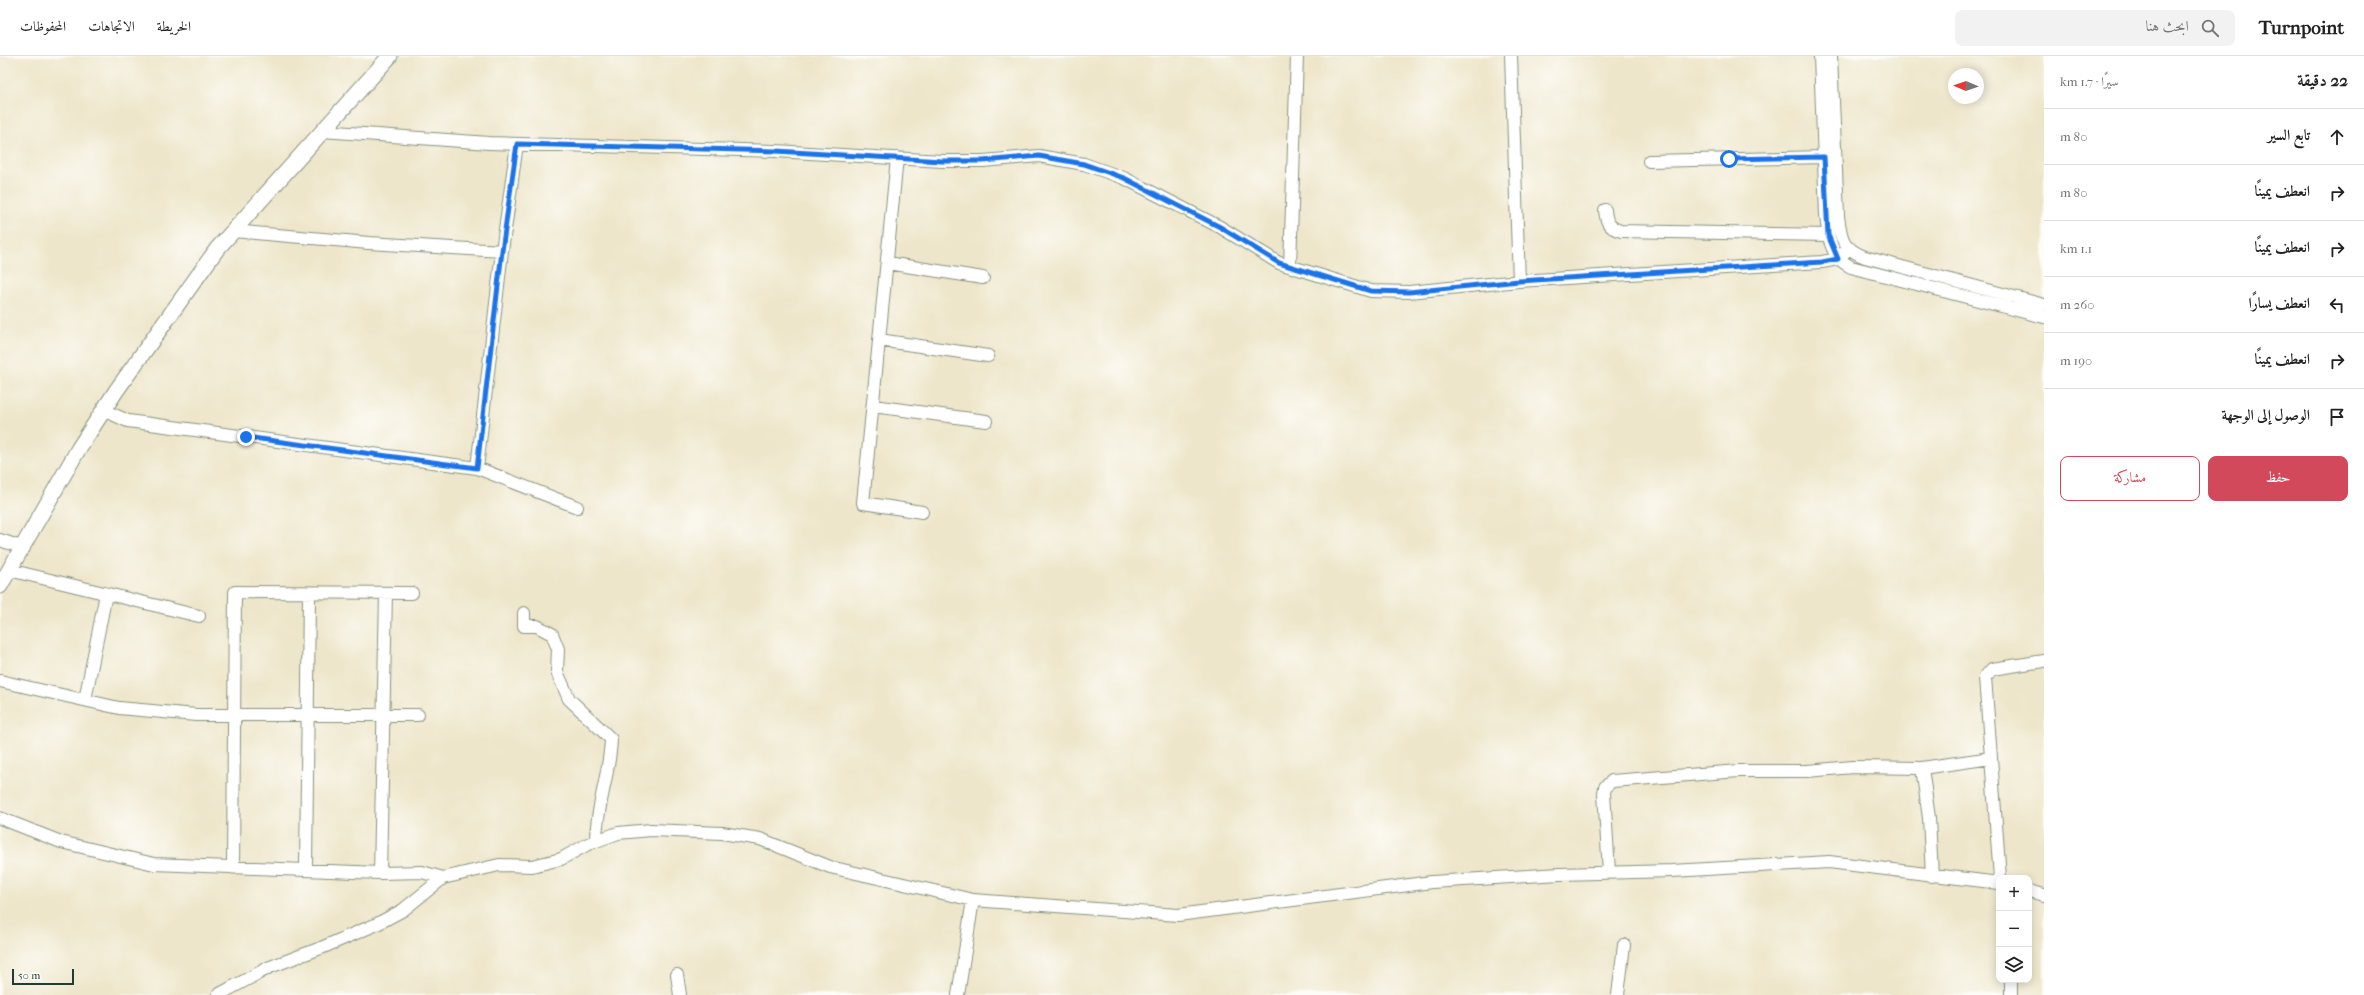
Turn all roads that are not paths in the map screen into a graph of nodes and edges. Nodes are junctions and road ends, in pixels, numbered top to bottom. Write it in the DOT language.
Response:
graph roads {
  1 [pos="390,56"];
  2 [pos="1297,56"];
  3 [pos="1511,56"];
  4 [pos="1820,56"];
  5 [pos="1831,56"];
  6 [pos="322,131"];
  7 [pos="517,144"];
  8 [pos="1824,157"];
  9 [pos="897,158"];
  10 [pos="1649,161"];
  11 [pos="1605,210"];
  12 [pos="234,231"];
  13 [pos="1828,235"];
  14 [pos="1848,249"];
  15 [pos="502,251"];
  16 [pos="1838,259"];
  17 [pos="887,263"];
  18 [pos="1290,266"];
  19 [pos="984,278"];
  20 [pos="1519,281"];
  21 [pos="2044,305"];
  22 [pos="2044,317"];
  23 [pos="880,340"];
  24 [pos="988,356"];
  25 [pos="873,406"];
  26 [pos="103,410"];
  27 [pos="986,421"];
  28 [pos="477,468"];
  29 [pos="578,507"];
  30 [pos="922,512"];
  31 [pos="0,540"];
  32 [pos="24,548"];
  33 [pos="9,570"];
  34 [pos="0,586"];
  35 [pos="412,593"];
  36 [pos="106,594"];
  37 [pos="309,594"];
  38 [pos="386,594"];
  39 [pos="524,613"];
  40 [pos="199,616"];
  41 [pos="2044,661"];
  42 [pos="0,681"];
  43 [pos="85,700"];
  44 [pos="233,714"];
  45 [pos="418,715"];
  46 [pos="306,716"];
  47 [pos="383,716"];
  48 [pos="1992,758"];
  49 [pos="1922,768"];
  50 [pos="0,818"];
  51 [pos="596,841"];
  52 [pos="233,868"];
  53 [pos="306,870"];
  54 [pos="1609,872"];
  55 [pos="380,873"];
  56 [pos="2000,875"];
  57 [pos="1932,876"];
  58 [pos="443,878"];
  59 [pos="1996,883"];
  60 [pos="2032,892"];
  61 [pos="2044,895"];
  62 [pos="973,900"];
  63 [pos="1624,945"];
  64 [pos="677,975"];
  65 [pos="2011,983"];
  66 [pos="218,995"];
  67 [pos="680,995"];
  68 [pos="958,995"];
  69 [pos="1618,995"];
  70 [pos="2012,995"];
  1 -- 6 [label="main road"];
  2 -- 18 [label="street"];
  3 -- 20 [label="street"];
  4 -- 8 [label="street"];
  5 -- 14 [label="street"];
  6 -- 7 [label="street"];
  6 -- 12 [label="main road"];
  7 -- 9 [label="street"];
  7 -- 15 [label="street"];
  8 -- 10 [label="street"];
  8 -- 13 [label="street"];
  9 -- 17 [label="street"];
  9 -- 18 [label="street"];
  11 -- 13 [label="street"];
  12 -- 15 [label="street"];
  12 -- 26 [label="main road"];
  13 -- 16 [label="street"];
  14 -- 16 [label="street"];
  14 -- 21 [label="street"];
  15 -- 28 [label="street"];
  16 -- 20 [label="street"];
  16 -- 22 [label="street"];
  17 -- 19 [label="street"];
  17 -- 23 [label="street"];
  18 -- 20 [label="street"];
  23 -- 24 [label="street"];
  23 -- 25 [label="street"];
  25 -- 27 [label="street"];
  25 -- 30 [label="street"];
  26 -- 28 [label="street"];
  26 -- 32 [label="main road"];
  28 -- 29 [label="street"];
  31 -- 32 [label="street"];
  32 -- 33 [label="main road"];
  33 -- 34 [label="main road"];
  33 -- 36 [label="street"];
  35 -- 38 [label="street"];
  36 -- 40 [label="street"];
  36 -- 43 [label="street"];
  37 -- 38 [label="street"];
  37 -- 44 [label="street"];
  37 -- 46 [label="street"];
  38 -- 47 [label="street"];
  39 -- 51 [label="street"];
  41 -- 48 [label="street"];
  42 -- 43 [label="street"];
  43 -- 44 [label="street"];
  44 -- 46 [label="street"];
  44 -- 52 [label="street"];
  45 -- 47 [label="street"];
  46 -- 47 [label="street"];
  46 -- 53 [label="street"];
  47 -- 55 [label="street"];
  48 -- 49 [label="street"];
  48 -- 56 [label="street"];
  49 -- 54 [label="street"];
  49 -- 57 [label="street"];
  50 -- 52 [label="street"];
  51 -- 58 [label="street"];
  51 -- 62 [label="street"];
  52 -- 53 [label="street"];
  53 -- 55 [label="street"];
  54 -- 57 [label="street"];
  54 -- 62 [label="street"];
  55 -- 58 [label="street"];
  57 -- 59 [label="street"];
  58 -- 66 [label="street"];
  60 -- 61 [label="street"];
  62 -- 68 [label="street"];
  63 -- 69 [label="street"];
  64 -- 67 [label="street"];
  65 -- 70 [label="street"];
}
